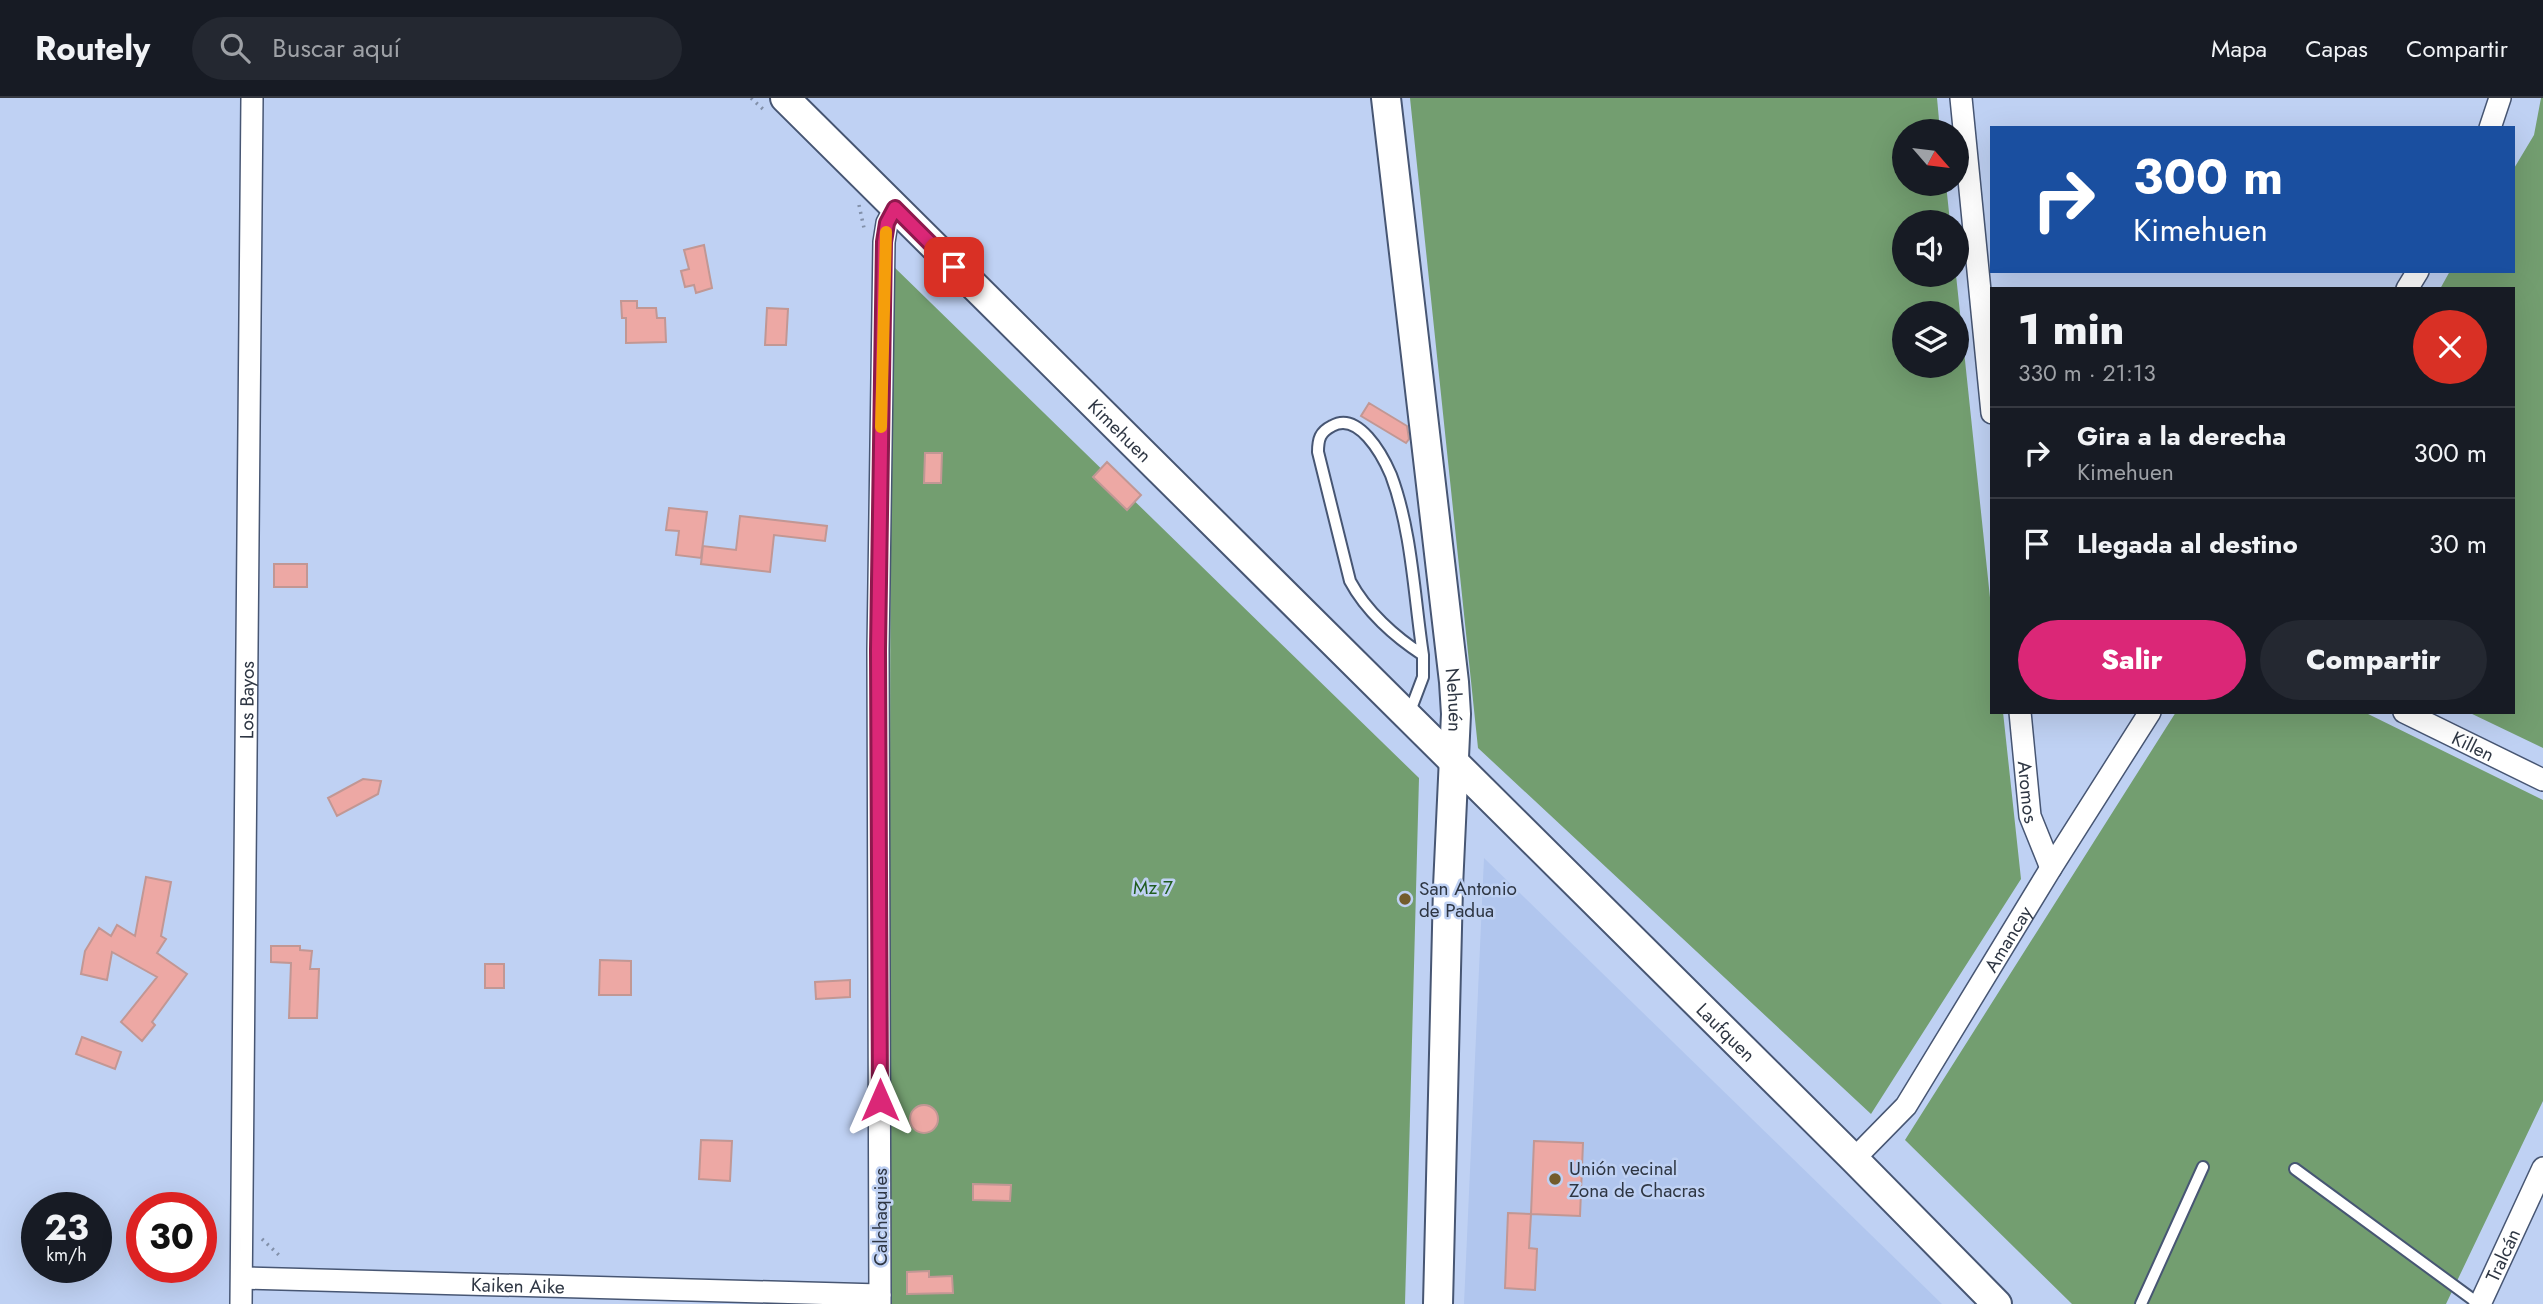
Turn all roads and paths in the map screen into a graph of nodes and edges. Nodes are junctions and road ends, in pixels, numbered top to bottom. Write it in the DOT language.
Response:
graph roads {
  1 [pos="252,98"];
  2 [pos="751,98"];
  3 [pos="1386,98"];
  4 [pos="1961,98"];
  5 [pos="2500,98"];
  6 [pos="777,107"];
  7 [pos="2491,126"];
  8 [pos="858,204"];
  9 [pos="895,208"];
  10 [pos="864,233"];
  11 [pos="1990,393"];
  12 [pos="1423,655"];
  13 [pos="2020,714"];
  14 [pos="2149,714"];
  15 [pos="2408,714"];
  16 [pos="1408,717"];
  17 [pos="1454,764"];
  18 [pos="2543,780"];
  19 [pos="2051,868"];
  20 [pos="1854,1159"];
  21 [pos="2203,1167"];
  22 [pos="2295,1168"];
  23 [pos="2543,1168"];
  24 [pos="259,1237"];
  25 [pos="289,1265"];
  26 [pos="242,1278"];
  27 [pos="880,1299"];
  28 [pos="241,1304"];
  29 [pos="1438,1304"];
  30 [pos="1997,1304"];
  31 [pos="2141,1304"];
  32 [pos="2479,1304"];
  1 -- 26 [label="street, Los Bayos"];
  2 -- 6 [label="path"];
  3 -- 17 [label="street, Nehuén"];
  4 -- 11 [label="street"];
  5 -- 7 [label="street"];
  6 -- 9 [label="street, Kimehuen"];
  8 -- 10 [label="path"];
  9 -- 16 [label="street, Kimehuen"];
  9 -- 27 [label="street, Calchaquies"];
  12 -- 12 [label="lane"];
  12 -- 16 [label="lane"];
  13 -- 19 [label="street, Aromos"];
  14 -- 19 [label="street, Amancay"];
  15 -- 18 [label="street, Killen"];
  16 -- 17 [label="street, Kimehuen"];
  17 -- 20 [label="street, Laufquen"];
  17 -- 29 [label="street, Nehuén"];
  19 -- 20 [label="street, Amancay"];
  20 -- 30 [label="street, Laufquen"];
  21 -- 31 [label="lane"];
  22 -- 32 [label="lane"];
  23 -- 32 [label="street, Tralcán"];
  24 -- 25 [label="path"];
  26 -- 27 [label="street, Kaiken Aike"];
  26 -- 28 [label="street, Los Bayos"];
}
